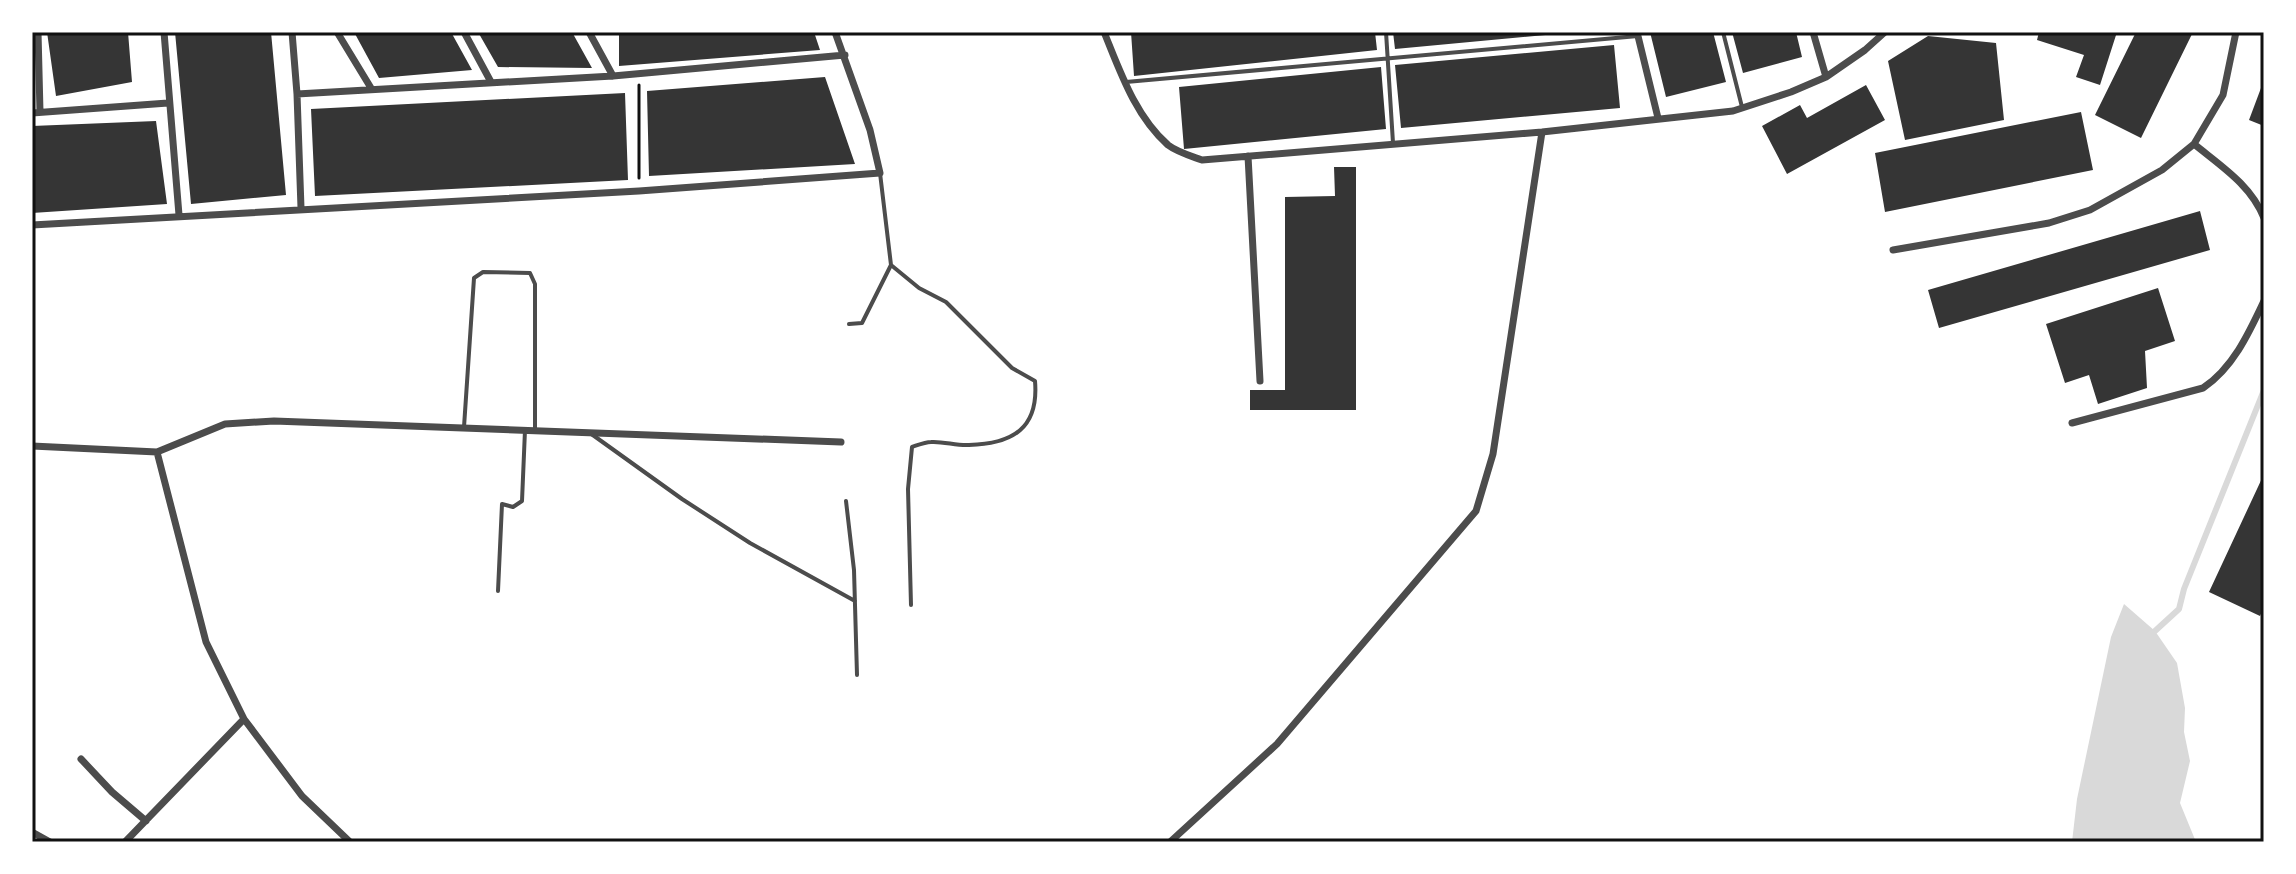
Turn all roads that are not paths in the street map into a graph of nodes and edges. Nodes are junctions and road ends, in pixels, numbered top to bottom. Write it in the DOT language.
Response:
graph roads {
  1 [pos="38,32"];
  2 [pos="164,32"];
  3 [pos="292,32"];
  4 [pos="337,32"];
  5 [pos="464,32"];
  6 [pos="589,32"];
  7 [pos="835,32"];
  8 [pos="1104,32"];
  9 [pos="1386,32"];
  10 [pos="1723,32"];
  11 [pos="1813,32"];
  12 [pos="1885,32"];
  13 [pos="2236,32"];
  14 [pos="1637,34"];
  15 [pos="845,55"];
  16 [pos="1388,60"];
  17 [pos="613,76"];
  18 [pos="1826,77"];
  19 [pos="491,82"];
  20 [pos="1125,82"];
  21 [pos="371,88"];
  22 [pos="297,94"];
  23 [pos="168,103"];
  24 [pos="1742,109"];
  25 [pos="36,112"];
  26 [pos="1658,118"];
  27 [pos="1542,132"];
  28 [pos="1393,143"];
  29 [pos="2194,144"];
  30 [pos="1248,156"];
  31 [pos="880,173"];
  32 [pos="301,208"];
  33 [pos="179,215"];
  34 [pos="2264,218"];
  35 [pos="32,225"];
  36 [pos="1893,250"];
  37 [pos="891,265"];
  38 [pos="2264,301"];
  39 [pos="849,324"];
  40 [pos="1260,381"];
  41 [pos="2072,423"];
  42 [pos="464,428"];
  43 [pos="525,430"];
  44 [pos="535,431"];
  45 [pos="588,432"];
  46 [pos="841,442"];
  47 [pos="32,446"];
  48 [pos="157,452"];
  49 [pos="846,501"];
  50 [pos="498,591"];
  51 [pos="855,601"];
  52 [pos="911,605"];
  53 [pos="857,675"];
  54 [pos="244,719"];
  55 [pos="81,759"];
  56 [pos="146,821"];
  57 [pos="32,832"];
  58 [pos="50,842"];
  59 [pos="125,842"];
  60 [pos="350,842"];
  61 [pos="1171,842"];
  1 -- 25 [label="street"];
  2 -- 23 [label="street"];
  3 -- 22 [label="street"];
  4 -- 21 [label="street"];
  5 -- 19 [label="street"];
  6 -- 17 [label="street"];
  7 -- 15 [label="street"];
  8 -- 20 [label="street"];
  9 -- 16 [label="lane"];
  10 -- 24 [label="lane"];
  11 -- 18 [label="street"];
  12 -- 18 [label="street"];
  13 -- 29 [label="street"];
  14 -- 16 [label="lane"];
  14 -- 26 [label="street"];
  15 -- 17 [label="street"];
  15 -- 31 [label="street"];
  16 -- 20 [label="lane"];
  16 -- 28 [label="lane"];
  17 -- 19 [label="street"];
  18 -- 24 [label="street"];
  19 -- 21 [label="street"];
  20 -- 30 [label="street"];
  21 -- 22 [label="street"];
  22 -- 32 [label="street"];
  23 -- 25 [label="street"];
  23 -- 33 [label="street"];
  24 -- 26 [label="street"];
  26 -- 27 [label="street"];
  27 -- 28 [label="street"];
  27 -- 61 [label="street"];
  28 -- 30 [label="street"];
  29 -- 34 [label="street"];
  29 -- 36 [label="street"];
  30 -- 40 [label="street"];
  31 -- 32 [label="street"];
  31 -- 37 [label="lane"];
  32 -- 33 [label="street"];
  33 -- 35 [label="street"];
  37 -- 39 [label="lane"];
  37 -- 52 [label="lane"];
  38 -- 41 [label="street"];
  42 -- 43 [label="street"];
  42 -- 44 [label="lane"];
  42 -- 48 [label="street"];
  43 -- 44 [label="street"];
  43 -- 50 [label="lane"];
  44 -- 45 [label="street"];
  45 -- 46 [label="street"];
  45 -- 51 [label="lane"];
  47 -- 48 [label="street"];
  48 -- 54 [label="street"];
  49 -- 51 [label="lane"];
  51 -- 53 [label="lane"];
  54 -- 56 [label="street"];
  54 -- 60 [label="street"];
  55 -- 56 [label="street"];
  56 -- 59 [label="street"];
  57 -- 58 [label="street"];
}
